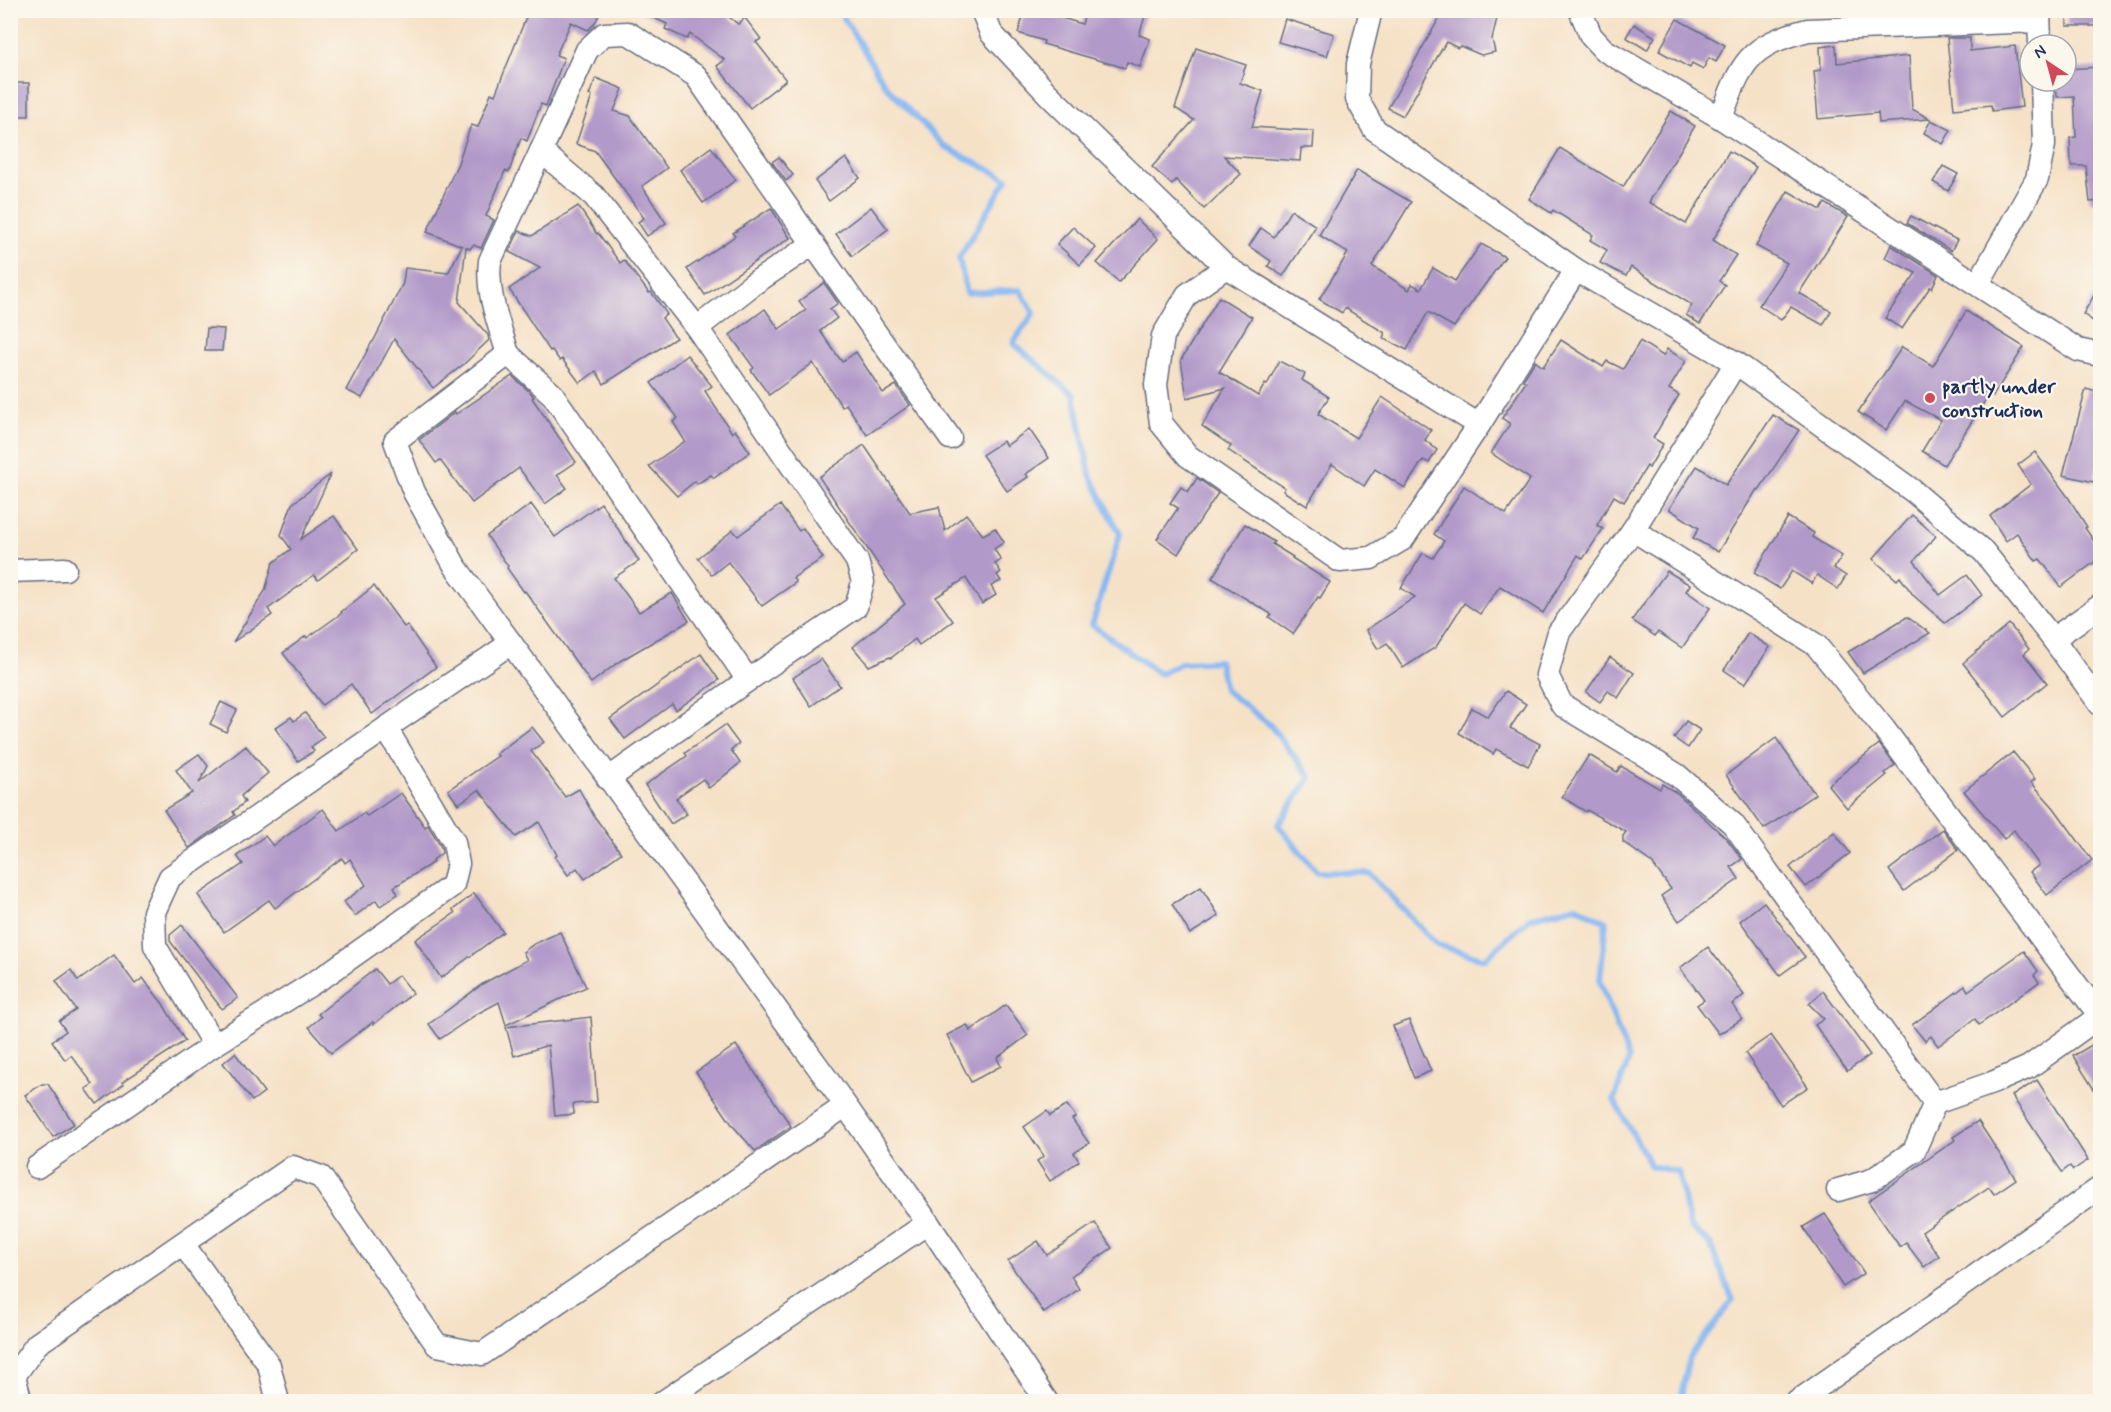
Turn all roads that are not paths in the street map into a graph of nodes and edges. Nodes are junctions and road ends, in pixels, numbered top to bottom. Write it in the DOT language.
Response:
graph roads {
  1 [pos="982,10"];
  2 [pos="1371,10"];
  3 [pos="1580,10"];
  4 [pos="2039,16"];
  5 [pos="2040,33"];
  6 [pos="2042,93"];
  7 [pos="1721,118"];
  8 [pos="541,151"];
  9 [pos="813,244"];
  10 [pos="1226,267"];
  11 [pos="1576,270"];
  12 [pos="1978,284"];
  13 [pos="697,328"];
  14 [pos="508,354"];
  15 [pos="2100,355"];
  16 [pos="1736,363"];
  17 [pos="1479,425"];
  18 [pos="950,438"];
  19 [pos="1633,530"];
  20 [pos="65,569"];
  21 [pos="10,571"];
  22 [pos="2100,606"];
  23 [pos="2053,639"];
  24 [pos="511,643"];
  25 [pos="748,680"];
  26 [pos="2100,704"];
  27 [pos="386,728"];
  28 [pos="608,779"];
  29 [pos="2100,1016"];
  30 [pos="214,1045"];
  31 [pos="1935,1103"];
  32 [pos="845,1106"];
  33 [pos="37,1167"];
  34 [pos="2100,1188"];
  35 [pos="1838,1190"];
  36 [pos="928,1223"];
  37 [pos="183,1244"];
  38 [pos="21,1401"];
  39 [pos="278,1401"];
  40 [pos="663,1401"];
  41 [pos="1047,1401"];
  42 [pos="1797,1401"];
  1 -- 10 [label="street"];
  2 -- 11 [label="street"];
  3 -- 7 [label="street"];
  4 -- 5 [label="street"];
  4 -- 7 [label="street"];
  6 -- 12 [label="street"];
  7 -- 12 [label="street"];
  8 -- 9 [label="street"];
  8 -- 13 [label="street"];
  8 -- 14 [label="street"];
  9 -- 13 [label="street"];
  9 -- 18 [label="street"];
  10 -- 17 [label="street"];
  10 -- 17 [label="street"];
  11 -- 16 [label="street"];
  11 -- 17 [label="street"];
  12 -- 15 [label="street"];
  13 -- 25 [label="street"];
  14 -- 24 [label="street"];
  14 -- 25 [label="street"];
  16 -- 19 [label="street"];
  16 -- 23 [label="street"];
  19 -- 29 [label="street"];
  19 -- 31 [label="street"];
  20 -- 21 [label="street"];
  22 -- 23 [label="street"];
  23 -- 26 [label="street"];
  24 -- 27 [label="street"];
  24 -- 28 [label="street"];
  25 -- 28 [label="street"];
  27 -- 30 [label="street"];
  27 -- 30 [label="street"];
  28 -- 32 [label="street"];
  29 -- 31 [label="street"];
  30 -- 33 [label="street"];
  31 -- 35 [label="street"];
  32 -- 36 [label="street"];
  32 -- 37 [label="street"];
  34 -- 42 [label="street"];
  36 -- 40 [label="street"];
  36 -- 41 [label="street"];
  37 -- 38 [label="street"];
  37 -- 39 [label="street"];
}
